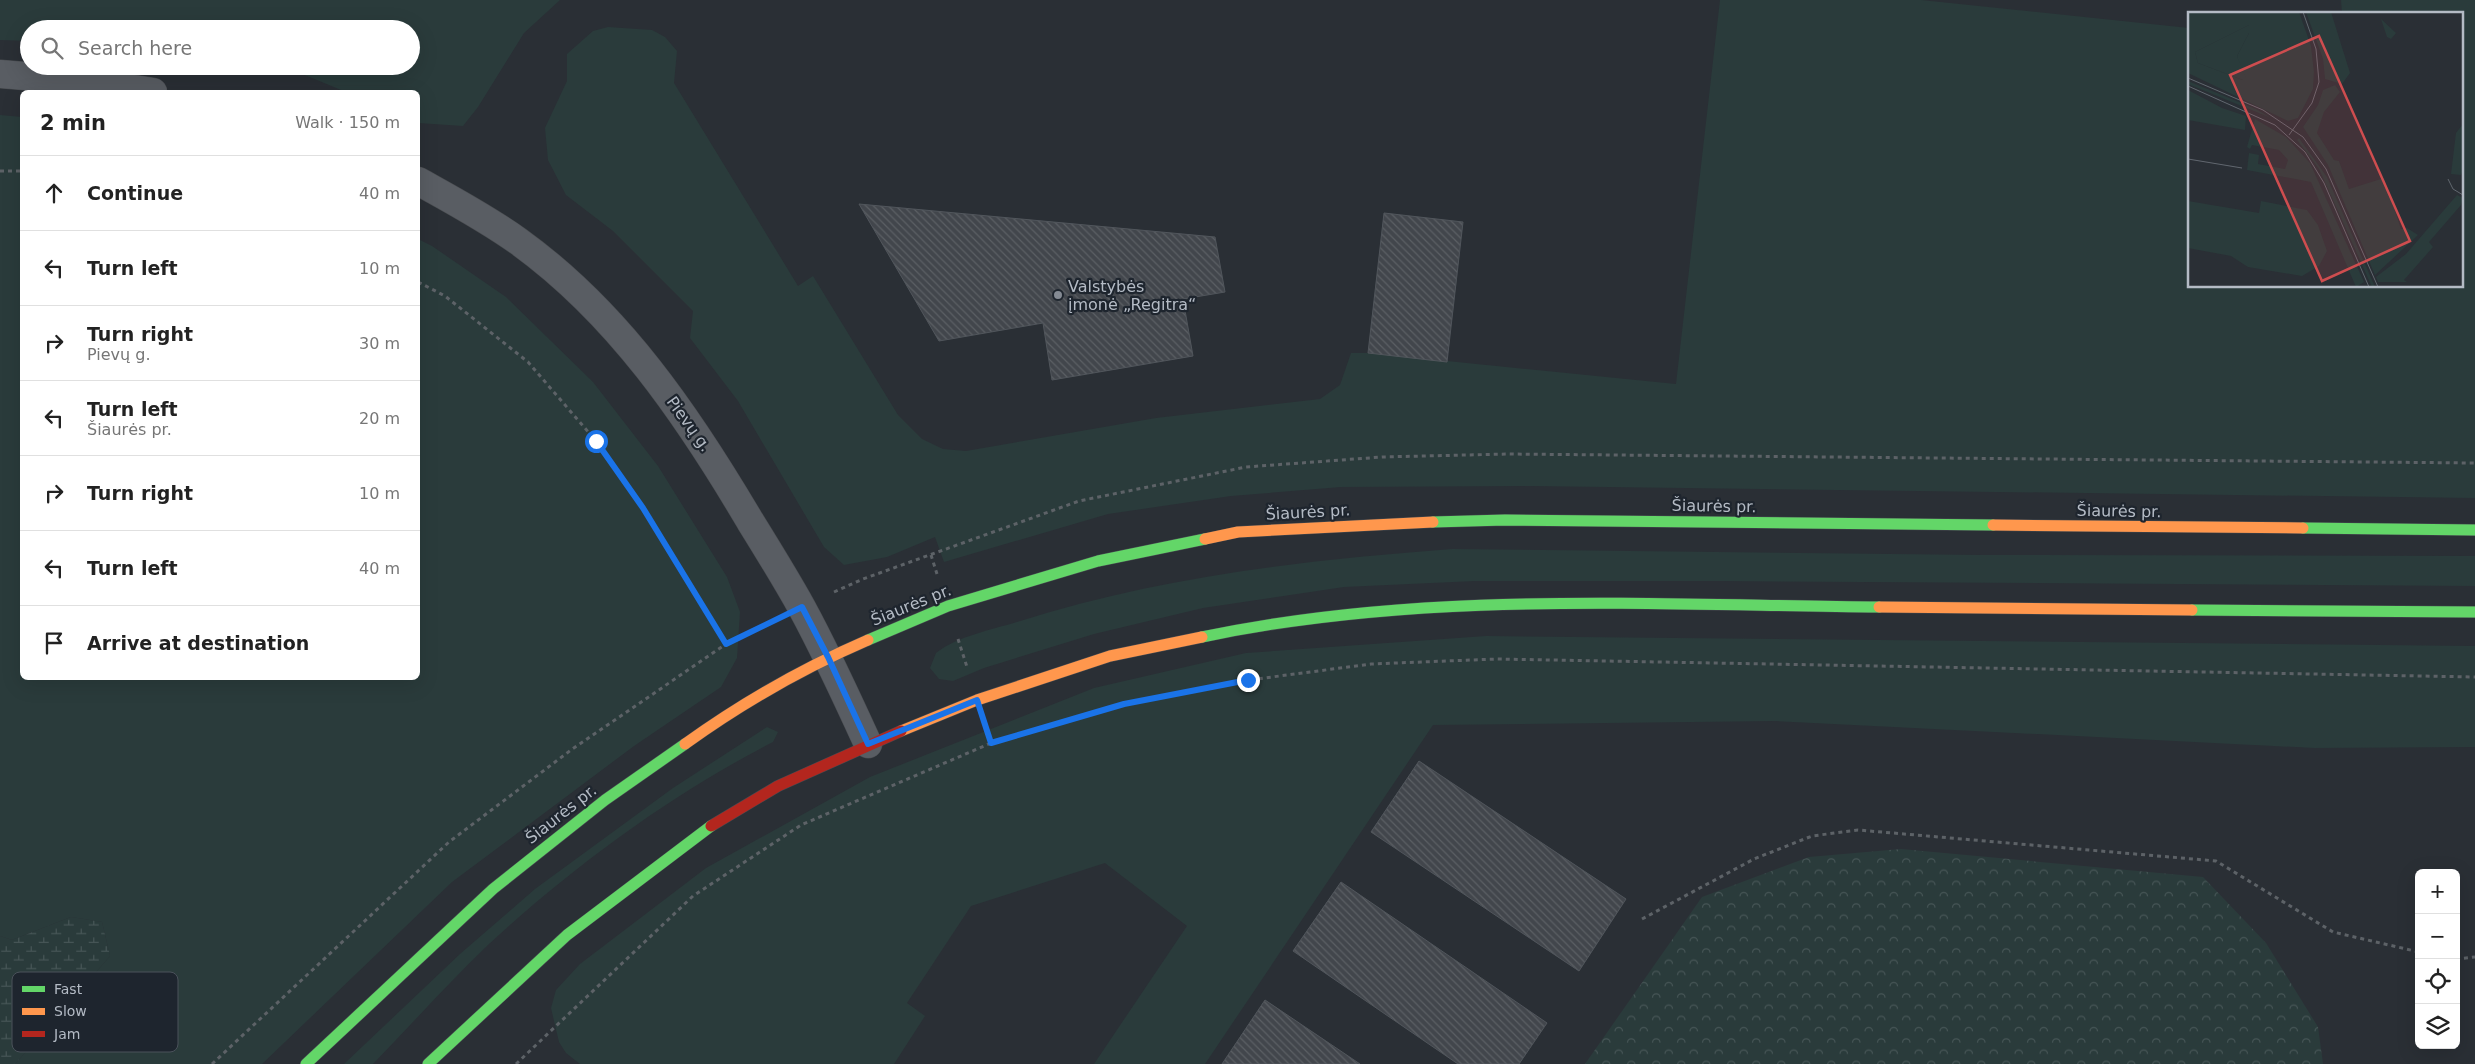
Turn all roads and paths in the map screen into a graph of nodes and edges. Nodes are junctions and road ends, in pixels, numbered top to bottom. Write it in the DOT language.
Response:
graph roads {
  1 [pos="0,74"];
  2 [pos="141,90"];
  3 [pos="0,171"];
  4 [pos="20,171"];
  5 [pos="420,182"];
  6 [pos="420,283"];
  7 [pos="2475,463"];
  8 [pos="2475,530"];
  9 [pos="931,555"];
  10 [pos="948,606"];
  11 [pos="802,607"];
  12 [pos="2475,612"];
  13 [pos="726,644"];
  14 [pos="828,657"];
  15 [pos="2475,677"];
  16 [pos="977,700"];
  17 [pos="991,743"];
  18 [pos="868,744"];
  19 [pos="1642,919"];
  20 [pos="2415,951"];
  21 [pos="2475,957"];
  22 [pos="2460,959"];
  23 [pos="212,1064"];
  24 [pos="306,1064"];
  25 [pos="428,1064"];
  26 [pos="516,1064"];
  1 -- 2 [label="street"];
  3 -- 4 [label="path"];
  5 -- 11 [label="street, Pievų g."];
  6 -- 13 [label="path"];
  7 -- 9 [label="path"];
  8 -- 10 [label="main road, Šiaurės pr."];
  9 -- 10 [label="path"];
  9 -- 11 [label="path"];
  10 -- 14 [label="main road, Šiaurės pr."];
  10 -- 16 [label="path"];
  11 -- 13 [label="path"];
  11 -- 14 [label="street, Pievų g."];
  12 -- 16 [label="main road"];
  13 -- 23 [label="path"];
  14 -- 18 [label="street, Pievų g."];
  14 -- 24 [label="main road, Šiaurės pr."];
  15 -- 17 [label="path"];
  16 -- 17 [label="path"];
  16 -- 18 [label="main road"];
  17 -- 26 [label="path"];
  18 -- 25 [label="main road"];
  19 -- 20 [label="path"];
  21 -- 22 [label="path"];
}
